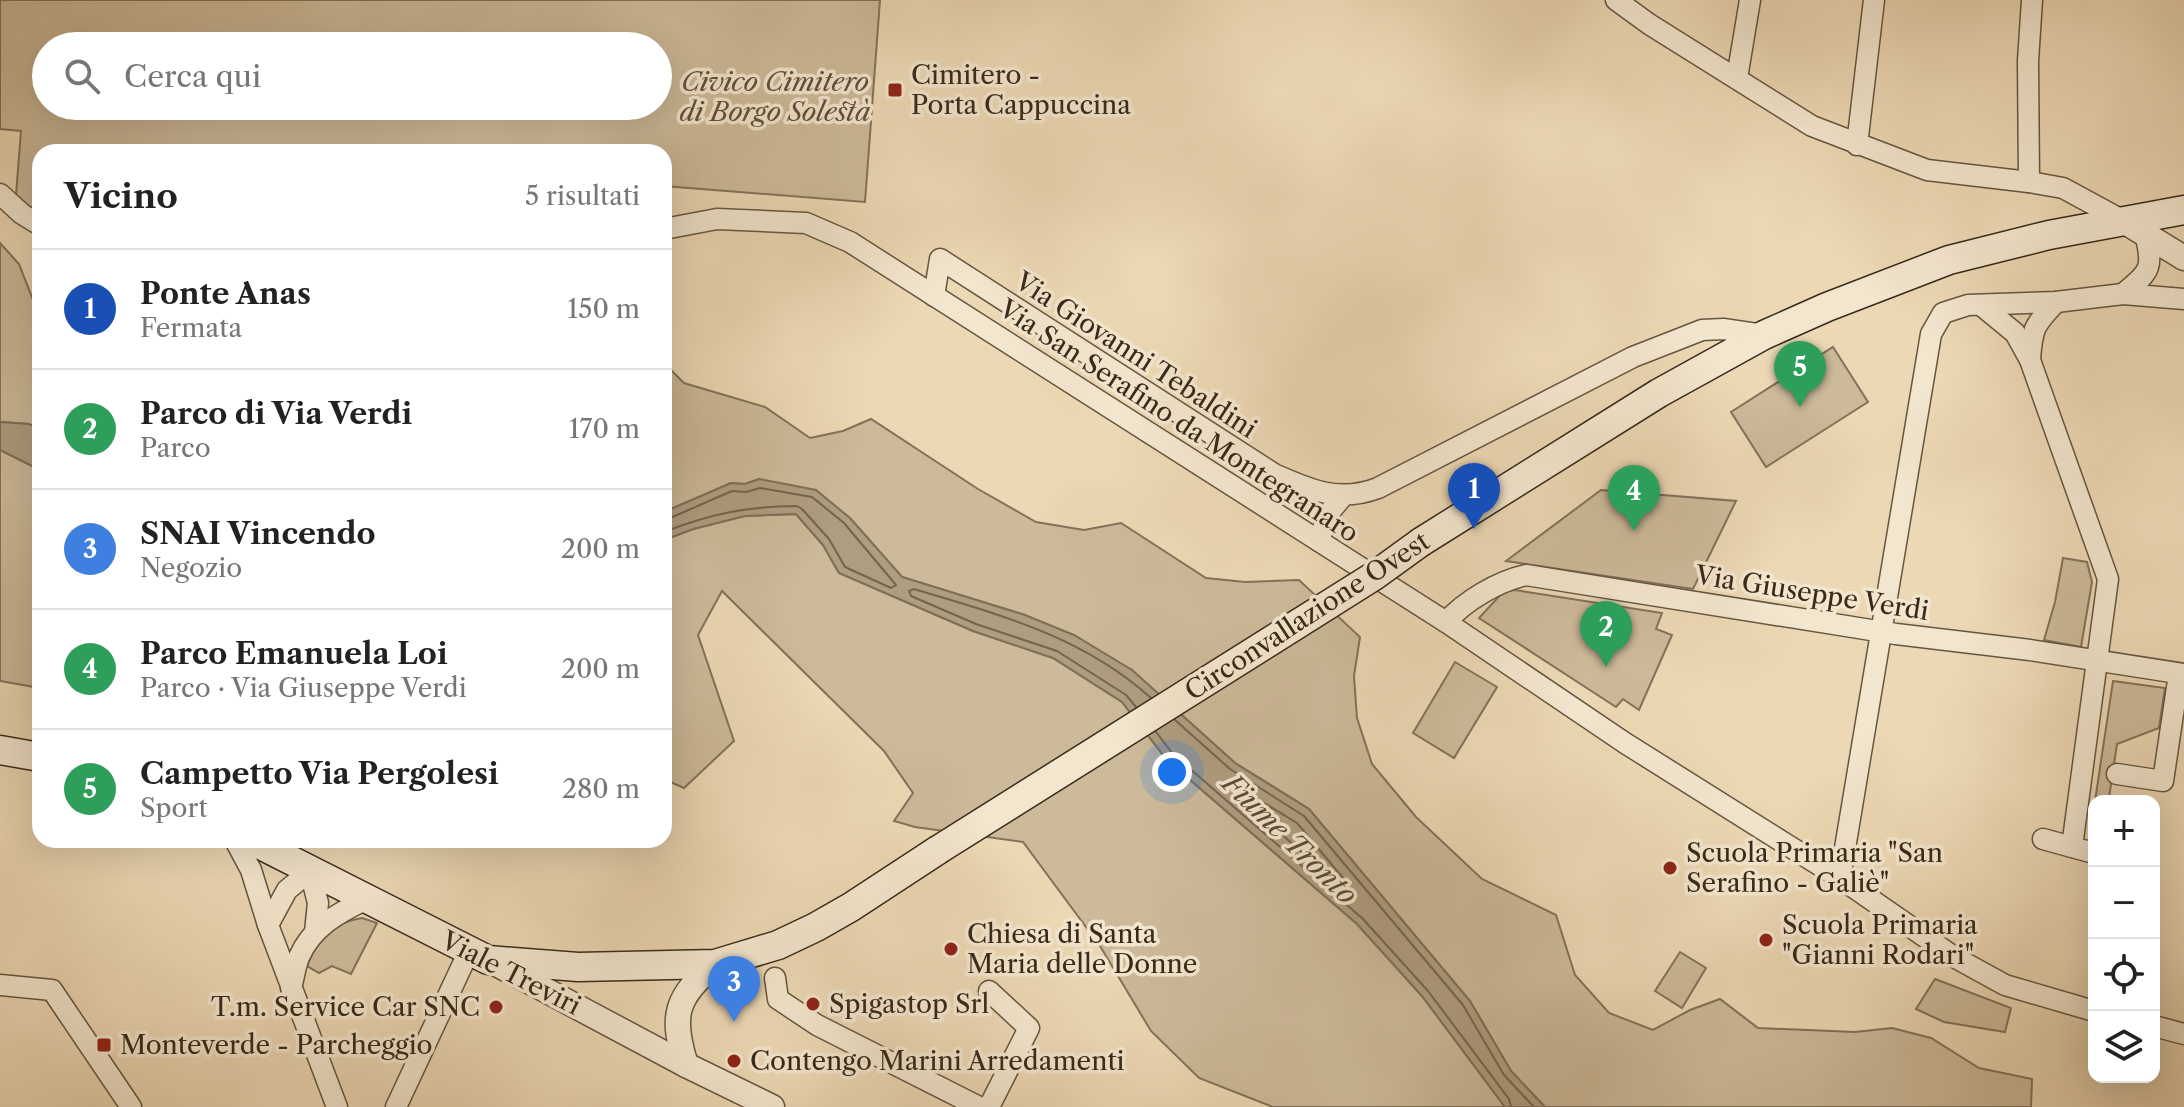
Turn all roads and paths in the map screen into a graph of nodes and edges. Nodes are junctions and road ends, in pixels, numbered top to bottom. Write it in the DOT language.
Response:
graph roads {
  1 [pos="1616,0"];
  2 [pos="1750,0"];
  3 [pos="1874,0"];
  4 [pos="2032,0"];
  5 [pos="1737,78"];
  6 [pos="1857,145"];
  7 [pos="2029,182"];
  8 [pos="0,194"];
  9 [pos="2184,210"];
  10 [pos="32,220"];
  11 [pos="672,227"];
  12 [pos="2133,227"];
  13 [pos="2184,258"];
  14 [pos="2123,294"];
  15 [pos="934,296"];
  16 [pos="2184,299"];
  17 [pos="2056,302"];
  18 [pos="1981,305"];
  19 [pos="1764,335"];
  20 [pos="2030,360"];
  21 [pos="1343,496"];
  22 [pos="1319,541"];
  23 [pos="1446,622"];
  24 [pos="1881,632"];
  25 [pos="2098,662"];
  26 [pos="2181,674"];
  27 [pos="0,750"];
  28 [pos="32,756"];
  29 [pos="2117,774"];
  30 [pos="2043,839"];
  31 [pos="2072,847"];
  32 [pos="239,848"];
  33 [pos="266,848"];
  34 [pos="2088,851"];
  35 [pos="310,871"];
  36 [pos="1840,878"];
  37 [pos="365,900"];
  38 [pos="268,925"];
  39 [pos="315,932"];
  40 [pos="479,956"];
  41 [pos="715,964"];
  42 [pos="775,978"];
  43 [pos="0,985"];
  44 [pos="291,988"];
  45 [pos="989,991"];
  46 [pos="2088,1009"];
  47 [pos="2160,1028"];
  48 [pos="2184,1034"];
  49 [pos="686,1065"];
  50 [pos="131,1107"];
  51 [pos="337,1107"];
  52 [pos="396,1107"];
  53 [pos="772,1107"];
  54 [pos="979,1107"];
  55 [pos="989,1107"];
  1 -- 5 [label="street"];
  2 -- 5 [label="street"];
  3 -- 6 [label="street"];
  4 -- 7 [label="street"];
  5 -- 6 [label="street"];
  6 -- 7 [label="street"];
  7 -- 12 [label="street"];
  8 -- 10 [label="street"];
  9 -- 12 [label="main road, Circonvallazione Ovest"];
  11 -- 15 [label="street, Via San Serafino da Montegranaro"];
  12 -- 13 [label="street"];
  12 -- 14 [label="street"];
  12 -- 19 [label="main road, Circonvallazione Ovest"];
  14 -- 16 [label="street"];
  14 -- 17 [label="street"];
  15 -- 21 [label="street, Via Giovanni Tebaldini"];
  15 -- 22 [label="street, Via San Serafino da Montegranaro"];
  17 -- 18 [label="street"];
  17 -- 20 [label="street"];
  18 -- 20 [label="street"];
  18 -- 24 [label="street"];
  19 -- 21 [label="street, Via Giovanni Tebaldini"];
  19 -- 41 [label="main road, Circonvallazione Ovest, bridge"];
  20 -- 25 [label="street"];
  21 -- 22 [label="street"];
  22 -- 23 [label="street, Via San Serafino da Montegranaro"];
  23 -- 24 [label="street, Via Giuseppe Verdi"];
  23 -- 36 [label="street, Via San Serafino da Montegranaro"];
  24 -- 25 [label="street, Via Giuseppe Verdi"];
  24 -- 36 [label="street"];
  25 -- 26 [label="street, Via Giuseppe Verdi"];
  25 -- 31 [label="street"];
  26 -- 29 [label="street"];
  27 -- 28 [label="main road"];
  30 -- 31 [label="street"];
  31 -- 34 [label="street"];
  32 -- 38 [label="street"];
  33 -- 35 [label="main road, Viale Treviri"];
  35 -- 37 [label="main road, Viale Treviri"];
  35 -- 38 [label="street"];
  35 -- 39 [label="street"];
  36 -- 46 [label="street, Via San Serafino da Montegranaro"];
  37 -- 39 [label="street"];
  37 -- 40 [label="main road, Viale Treviri"];
  38 -- 44 [label="street"];
  39 -- 44 [label="street"];
  40 -- 41 [label="main road, Circonvallazione Ovest"];
  40 -- 49 [label="street, Viale Treviri"];
  40 -- 52 [label="street"];
  41 -- 49 [label="street, Circonvallazione Ovest"];
  42 -- 54 [label="street"];
  43 -- 50 [label="street"];
  44 -- 51 [label="street"];
  45 -- 55 [label="street"];
  47 -- 48 [label="street"];
  49 -- 53 [label="street, Viale Treviri"];
}
